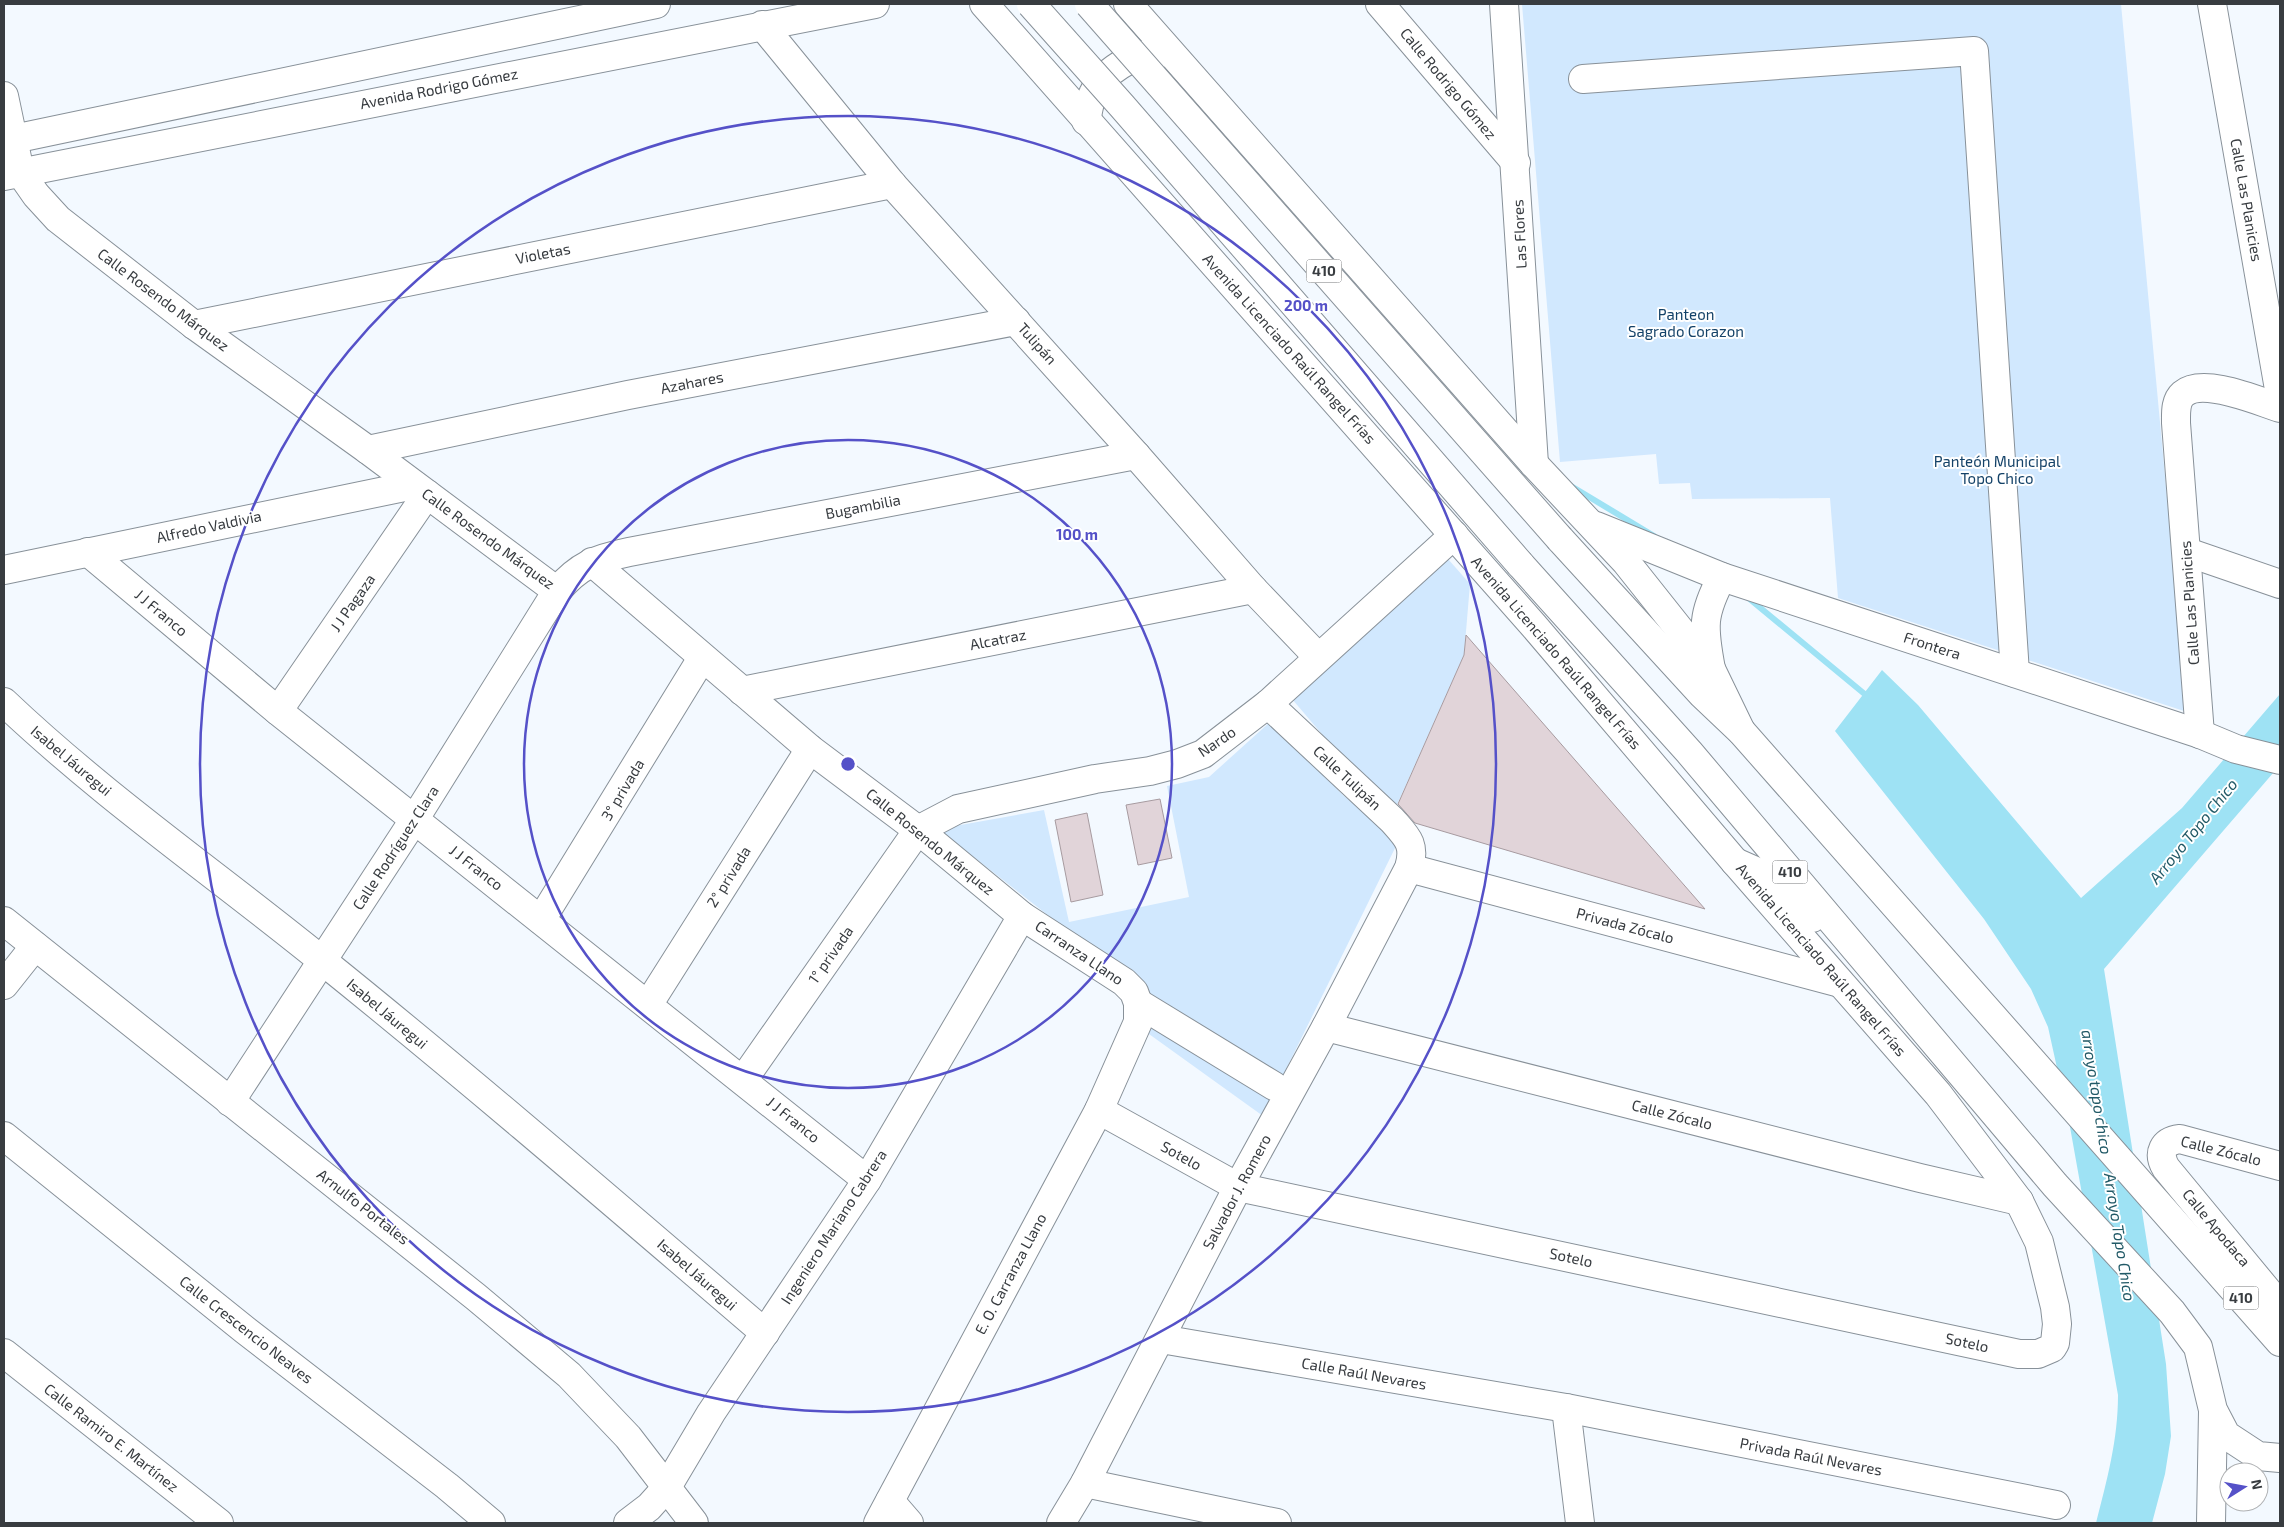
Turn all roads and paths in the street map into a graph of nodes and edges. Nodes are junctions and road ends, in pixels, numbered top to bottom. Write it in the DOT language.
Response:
graph roads {
  1 [pos="656,4"];
  2 [pos="875,4"];
  3 [pos="984,4"];
  4 [pos="1031,4"];
  5 [pos="1088,4"];
  6 [pos="1128,4"];
  7 [pos="1380,4"];
  8 [pos="1504,4"];
  9 [pos="2212,4"];
  10 [pos="762,26"];
  11 [pos="1174,58"];
  12 [pos="1583,78"];
  13 [pos="4,96"];
  14 [pos="1086,122"];
  15 [pos="8,140"];
  16 [pos="1516,163"];
  17 [pos="12,174"];
  18 [pos="892,184"];
  19 [pos="1016,321"];
  20 [pos="194,325"];
  21 [pos="2280,395"];
  22 [pos="2280,408"];
  23 [pos="368,450"];
  24 [pos="1136,455"];
  25 [pos="1534,464"];
  26 [pos="420,489"];
  27 [pos="1588,523"];
  28 [pos="1454,535"];
  29 [pos="88,552"];
  30 [pos="2187,552"];
  31 [pos="592,562"];
  32 [pos="4,570"];
  33 [pos="1722,576"];
  34 [pos="2280,584"];
  35 [pos="1253,589"];
  36 [pos="557,591"];
  37 [pos="1318,657"];
  38 [pos="702,658"];
  39 [pos="1711,669"];
  40 [pos="2015,673"];
  41 [pos="742,692"];
  42 [pos="4,702"];
  43 [pos="1268,704"];
  44 [pos="278,711"];
  45 [pos="1741,731"];
  46 [pos="2200,734"];
  47 [pos="810,749"];
  48 [pos="2276,759"];
  49 [pos="414,820"];
  50 [pos="918,830"];
  51 [pos="1735,862"];
  52 [pos="1410,864"];
  53 [pos="1022,916"];
  54 [pos="541,920"];
  55 [pos="4,921"];
  56 [pos="1845,935"];
  57 [pos="35,946"];
  58 [pos="323,961"];
  59 [pos="1840,983"];
  60 [pos="4,985"];
  61 [pos="648,1005"];
  62 [pos="1138,1013"];
  63 [pos="1326,1027"];
  64 [pos="743,1080"];
  65 [pos="1274,1086"];
  66 [pos="230,1102"];
  67 [pos="1099,1110"];
  68 [pos="4,1136"];
  69 [pos="2163,1146"];
  70 [pos="2280,1166"];
  71 [pos="867,1180"];
  72 [pos="1238,1187"];
  73 [pos="2019,1201"];
  74 [pos="2280,1306"];
  75 [pos="765,1333"];
  76 [pos="1161,1339"];
  77 [pos="2055,1342"];
  78 [pos="2280,1342"];
  79 [pos="4,1353"];
  80 [pos="1566,1408"];
  81 [pos="2213,1410"];
  82 [pos="2280,1458"];
  83 [pos="1084,1483"];
  84 [pos="667,1487"];
  85 [pos="2056,1505"];
  86 [pos="884,1512"];
  87 [pos="218,1523"];
  88 [pos="491,1523"];
  89 [pos="628,1523"];
  90 [pos="694,1523"];
  91 [pos="909,1523"];
  92 [pos="1061,1523"];
  93 [pos="1277,1523"];
  94 [pos="1580,1523"];
  95 [pos="2211,1523"];
  1 -- 15 [label="street"];
  2 -- 10 [label="street, Avenida Rodrigo Gómez"];
  3 -- 14 [label="street, Avenida Licenciado Raúl Rangel Frías"];
  4 -- 56 [label="street, 410, bridge"];
  5 -- 45 [label="street, 410, bridge"];
  6 -- 11 [label="street"];
  7 -- 16 [label="street, Calle Rodrigo Gómez"];
  8 -- 16 [label="street, Las Flores"];
  9 -- 21 [label="street, Calle Las Planicies"];
  10 -- 17 [label="street, Avenida Rodrigo Gómez"];
  10 -- 18 [label="street, Tulipán"];
  11 -- 14 [label="street"];
  11 -- 25 [label="street"];
  12 -- 40 [label="street"];
  13 -- 15 [label="street"];
  14 -- 28 [label="street, Avenida Licenciado Raúl Rangel Frías"];
  15 -- 17 [label="street"];
  16 -- 25 [label="street, Las Flores"];
  17 -- 20 [label="street, Calle Rosendo Márquez"];
  18 -- 19 [label="street, Tulipán"];
  18 -- 20 [label="street, Violetas"];
  19 -- 23 [label="street, Azahares"];
  19 -- 24 [label="street, Tulipán"];
  20 -- 23 [label="street, Calle Rosendo Márquez"];
  22 -- 30 [label="street, Calle Las Planicies"];
  23 -- 26 [label="street, Calle Rosendo Márquez"];
  24 -- 31 [label="street, Bugambilia"];
  24 -- 35 [label="street, Tulipán"];
  25 -- 27 [label="street"];
  26 -- 29 [label="street, Alfredo Valdivia"];
  26 -- 36 [label="street, Calle Rosendo Márquez"];
  26 -- 44 [label="street, J J Pagaza"];
  27 -- 33 [label="street, Frontera"];
  27 -- 39 [label="street"];
  28 -- 37 [label="street, Nardo"];
  28 -- 51 [label="street, Avenida Licenciado Raúl Rangel Frías"];
  29 -- 32 [label="street, Alfredo Valdivia"];
  29 -- 44 [label="street, J J Franco"];
  30 -- 34 [label="street"];
  30 -- 46 [label="street, Calle Las Planicies"];
  31 -- 36 [label="street, Calle Rosendo Márquez"];
  31 -- 38 [label="street, Calle Rosendo Márquez"];
  33 -- 39 [label="street"];
  33 -- 40 [label="street, Frontera"];
  35 -- 37 [label="street, Tulipán"];
  35 -- 41 [label="street, Alcatraz"];
  36 -- 49 [label="street, Calle Rodríguez Clara"];
  37 -- 43 [label="street, Nardo"];
  38 -- 41 [label="street, Calle Rosendo Márquez"];
  38 -- 54 [label="street, 3° privada"];
  39 -- 45 [label="street"];
  40 -- 46 [label="street, Frontera"];
  41 -- 47 [label="street, Calle Rosendo Márquez"];
  42 -- 58 [label="street, Isabel Jáuregui"];
  43 -- 50 [label="street, Nardo"];
  43 -- 52 [label="street, Calle Tulipán"];
  44 -- 49 [label="street, J J Franco"];
  45 -- 78 [label="street, 410"];
  46 -- 48 [label="street, Frontera"];
  47 -- 50 [label="street, Calle Rosendo Márquez"];
  47 -- 61 [label="street, 2° privada"];
  49 -- 54 [label="street, J J Franco"];
  49 -- 58 [label="street, Calle Rodríguez Clara"];
  50 -- 53 [label="street, Calle Rosendo Márquez"];
  50 -- 64 [label="street, 1° privada"];
  51 -- 56 [label="street"];
  51 -- 59 [label="street, Avenida Licenciado Raúl Rangel Frías"];
  52 -- 59 [label="street, Privada Zócalo"];
  52 -- 63 [label="street, Salvador J. Romero"];
  53 -- 62 [label="street, Carranza Llano"];
  53 -- 71 [label="street, Ingeniero Mariano Cabrera"];
  54 -- 61 [label="street, J J Franco"];
  55 -- 57 [label="street, Arnulfo Portales"];
  56 -- 81 [label="street, 410"];
  57 -- 60 [label="street"];
  57 -- 66 [label="street, Arnulfo Portales"];
  58 -- 66 [label="street, Calle Rodríguez Clara"];
  58 -- 75 [label="street, Isabel Jáuregui"];
  59 -- 73 [label="street, Avenida Licenciado Raúl Rangel Frías"];
  61 -- 64 [label="street, J J Franco"];
  62 -- 65 [label="street"];
  62 -- 67 [label="street, E. O. Carranza Llano"];
  63 -- 72 [label="street, Salvador J. Romero"];
  63 -- 73 [label="street, Calle Zócalo"];
  64 -- 71 [label="street, J J Franco"];
  66 -- 84 [label="street, Arnulfo Portales"];
  67 -- 72 [label="street, Sotelo"];
  67 -- 86 [label="street, E. O. Carranza Llano"];
  68 -- 88 [label="street, Calle Crescencio Neaves"];
  69 -- 70 [label="street, Calle Zócalo"];
  69 -- 74 [label="street, Calle Apodaca"];
  71 -- 75 [label="street, Ingeniero Mariano Cabrera"];
  72 -- 76 [label="street, Salvador J. Romero"];
  72 -- 77 [label="street, Sotelo"];
  73 -- 77 [label="street, Avenida Licenciado Raúl Rangel Frías"];
  75 -- 84 [label="street, Ingeniero Mariano Cabrera"];
  76 -- 80 [label="street, Calle Raúl Nevares"];
  76 -- 83 [label="street, Salvador J. Romero"];
  79 -- 87 [label="street, Calle Ramiro E. Martínez"];
  80 -- 85 [label="street, Privada Raúl Nevares"];
  80 -- 94 [label="street"];
  81 -- 82 [label="street"];
  81 -- 95 [label="street, 410"];
  83 -- 92 [label="street, Salvador J. Romero"];
  83 -- 93 [label="street"];
  84 -- 89 [label="street, Ingeniero Mariano Cabrera"];
  84 -- 90 [label="street, Arnulfo Portales"];
  86 -- 91 [label="street"];
}
